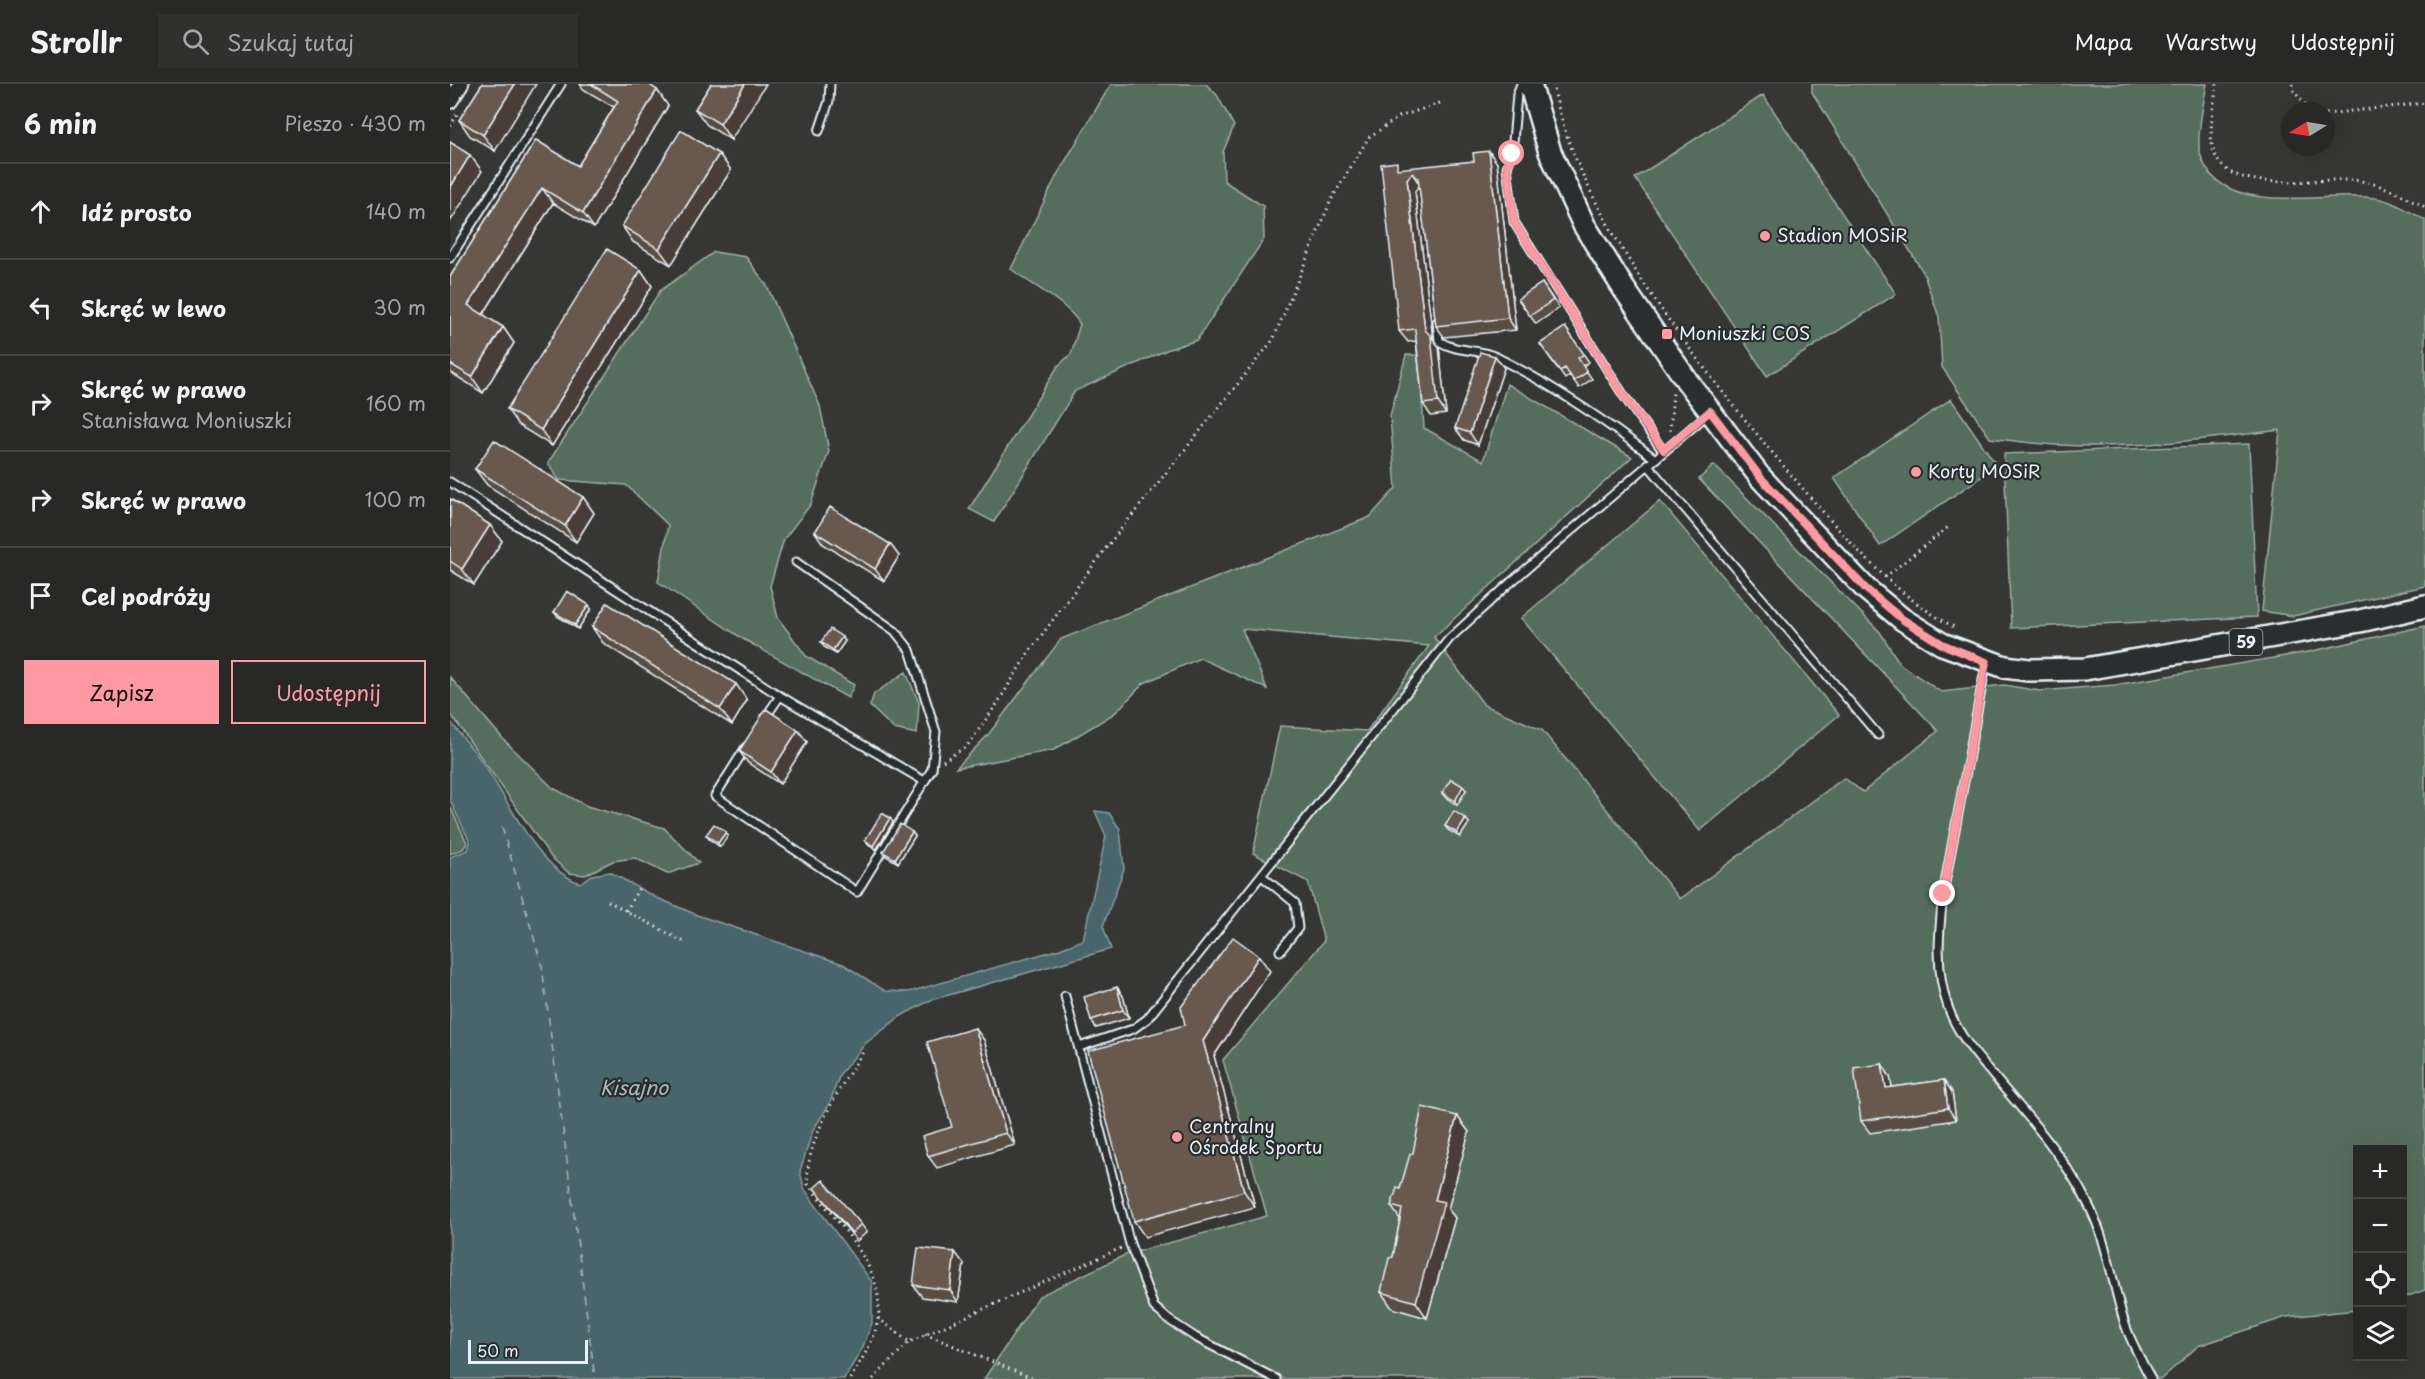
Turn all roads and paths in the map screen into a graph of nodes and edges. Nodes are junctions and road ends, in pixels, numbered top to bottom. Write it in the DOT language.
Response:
graph roads {
  1 [pos="461,84"];
  2 [pos="561,84"];
  3 [pos="830,84"];
  4 [pos="1521,84"];
  5 [pos="1530,84"];
  6 [pos="1553,84"];
  7 [pos="2217,84"];
  8 [pos="2293,84"];
  9 [pos="450,101"];
  10 [pos="2303,102"];
  11 [pos="1440,103"];
  12 [pos="2425,103"];
  13 [pos="2335,113"];
  14 [pos="819,131"];
  15 [pos="2425,207"];
  16 [pos="450,258"];
  17 [pos="1437,318"];
  18 [pos="1673,392"];
  19 [pos="1710,411"];
  20 [pos="1658,442"];
  21 [pos="1664,450"];
  22 [pos="1654,458"];
  23 [pos="1647,464"];
  24 [pos="450,482"];
  25 [pos="1951,525"];
  26 [pos="796,562"];
  27 [pos="1887,576"];
  28 [pos="1866,589"];
  29 [pos="2425,606"];
  30 [pos="1964,633"];
  31 [pos="1986,662"];
  32 [pos="780,696"];
  33 [pos="760,726"];
  34 [pos="1878,735"];
  35 [pos="754,736"];
  36 [pos="932,769"];
  37 [pos="924,781"];
  38 [pos="1263,877"];
  39 [pos="639,888"];
  40 [pos="608,901"];
  41 [pos="626,911"];
  42 [pos="686,943"];
  43 [pos="1280,951"];
  44 [pos="1065,996"];
  45 [pos="1079,1047"];
  46 [pos="865,1049"];
  47 [pos="1130,1244"];
  48 [pos="878,1318"];
  49 [pos="925,1334"];
  50 [pos="909,1342"];
  51 [pos="850,1379"];
  52 [pos="873,1379"];
  53 [pos="1034,1379"];
  54 [pos="1276,1379"];
  55 [pos="2151,1379"];
  1 -- 9 [label="street"];
  2 -- 16 [label="lane"];
  3 -- 14 [label="lane"];
  4 -- 20 [label="lane"];
  5 -- 19 [label="main road, 59"];
  6 -- 27 [label="path"];
  7 -- 15 [label="path"];
  8 -- 10 [label="path"];
  11 -- 36 [label="path"];
  12 -- 13 [label="path"];
  17 -- 22 [label="lane"];
  18 -- 20 [label="path"];
  19 -- 21 [label="lane"];
  19 -- 28 [label="main road, 59"];
  20 -- 21 [label="lane"];
  21 -- 22 [label="lane"];
  22 -- 23 [label="lane"];
  23 -- 34 [label="lane"];
  23 -- 38 [label="lane"];
  24 -- 32 [label="lane"];
  25 -- 27 [label="path"];
  26 -- 36 [label="lane"];
  27 -- 28 [label="path"];
  27 -- 30 [label="path"];
  28 -- 31 [label="main road, 59"];
  29 -- 31 [label="main road, 59"];
  31 -- 55 [label="lane"];
  32 -- 33 [label="lane"];
  32 -- 37 [label="lane"];
  35 -- 37 [label="lane"];
  36 -- 37 [label="lane"];
  38 -- 43 [label="lane"];
  38 -- 45 [label="lane"];
  39 -- 41 [label="path"];
  40 -- 41 [label="path"];
  41 -- 42 [label="path"];
  44 -- 45 [label="lane"];
  45 -- 47 [label="lane"];
  46 -- 48 [label="path"];
  47 -- 49 [label="path"];
  47 -- 54 [label="lane"];
  48 -- 50 [label="path"];
  48 -- 51 [label="path"];
  49 -- 50 [label="path"];
  49 -- 53 [label="path"];
  50 -- 52 [label="path"];
}
